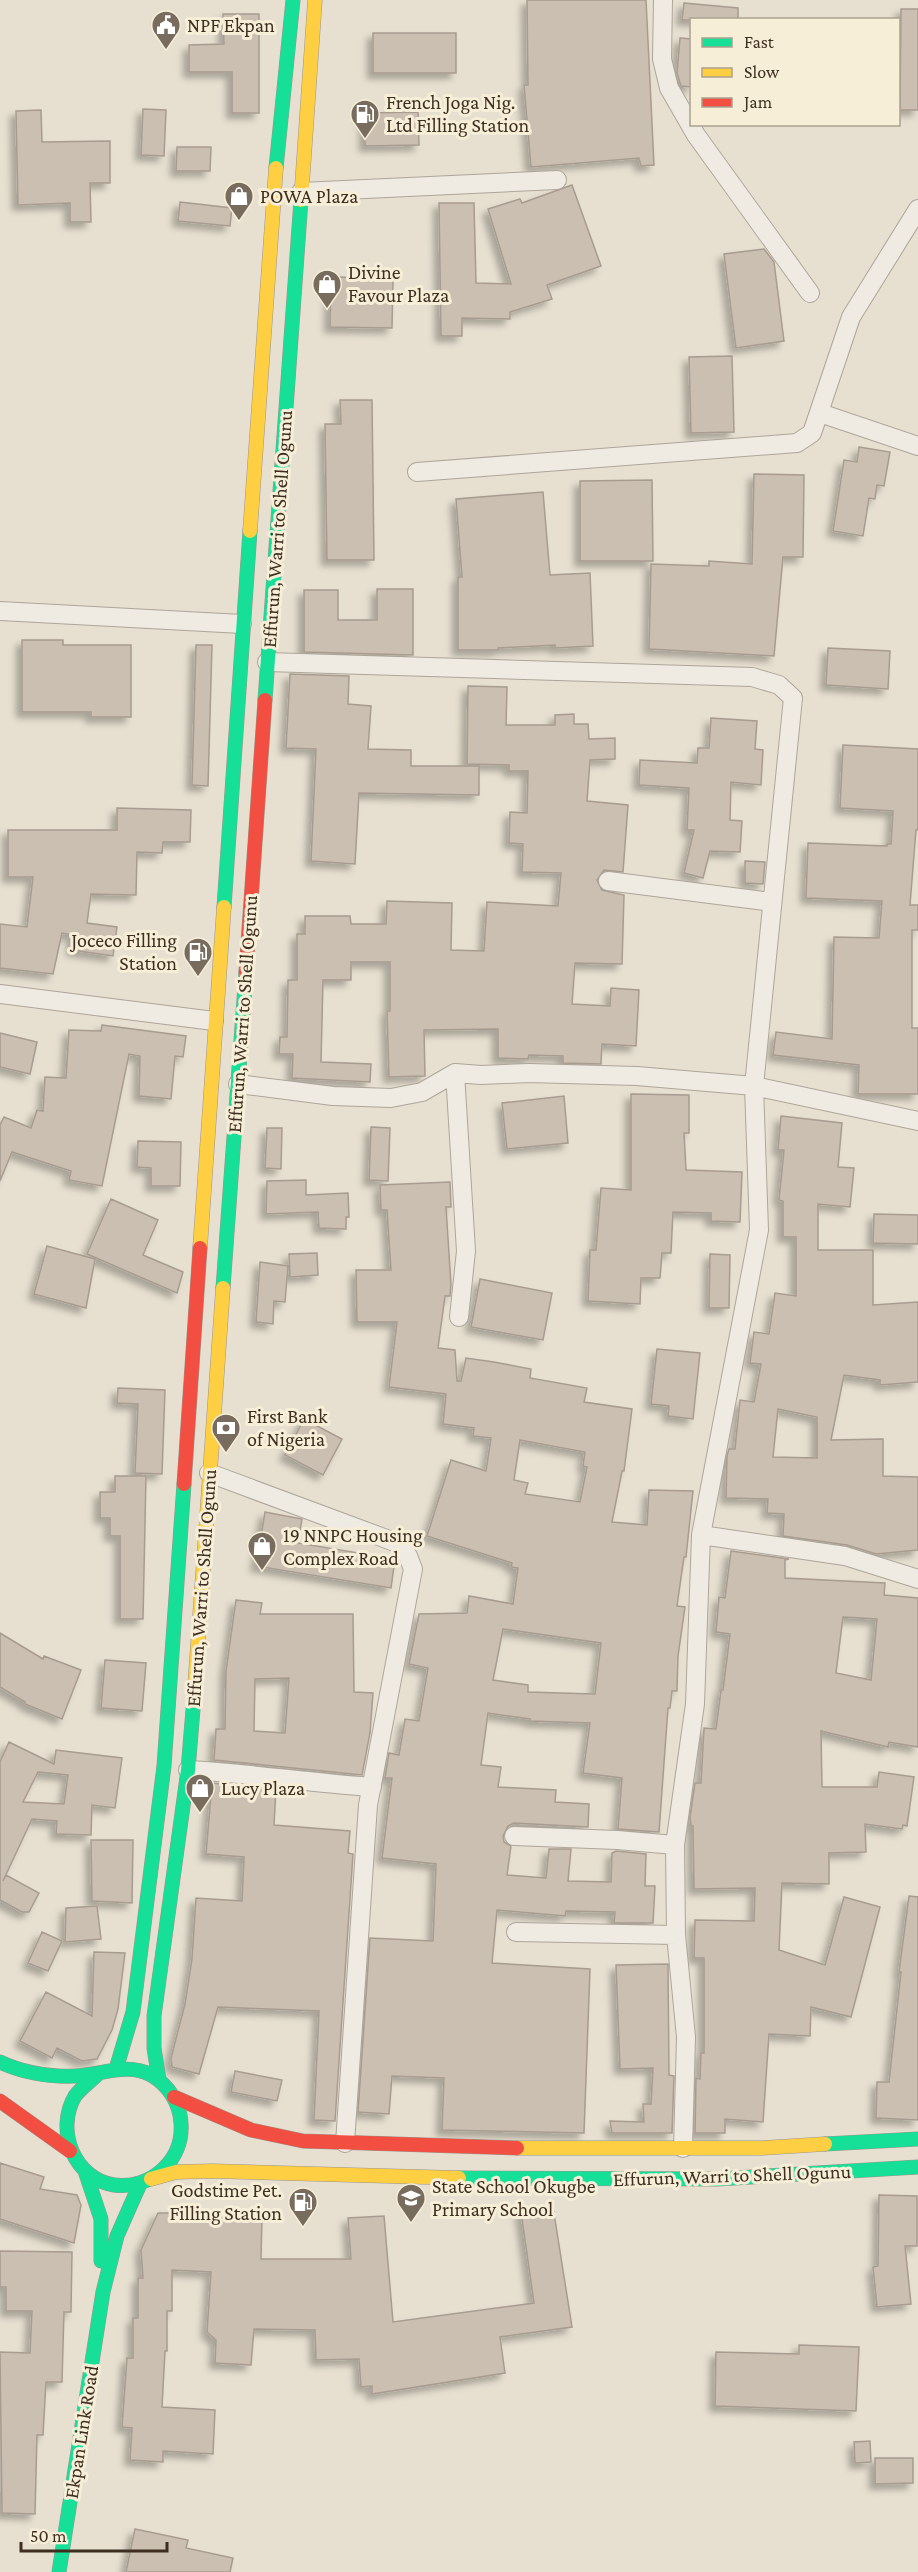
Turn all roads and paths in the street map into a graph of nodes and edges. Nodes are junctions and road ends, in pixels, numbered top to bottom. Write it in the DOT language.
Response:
graph roads {
  1 [pos="663,0"];
  2 [pos="292,5"];
  3 [pos="314,5"];
  4 [pos="690,125"];
  5 [pos="691,126"];
  6 [pos="557,180"];
  7 [pos="301,192"];
  8 [pos="918,209"];
  9 [pos="810,293"];
  10 [pos="820,412"];
  11 [pos="918,446"];
  12 [pos="417,472"];
  13 [pos="0,611"];
  14 [pos="242,624"];
  15 [pos="267,662"];
  16 [pos="608,881"];
  17 [pos="772,902"];
  18 [pos="0,994"];
  19 [pos="214,1021"];
  20 [pos="455,1072"];
  21 [pos="238,1084"];
  22 [pos="754,1086"];
  23 [pos="918,1121"];
  24 [pos="459,1317"];
  25 [pos="209,1473"];
  26 [pos="701,1535"];
  27 [pos="918,1579"];
  28 [pos="188,1770"];
  29 [pos="372,1787"];
  30 [pos="514,1836"];
  31 [pos="675,1845"];
  32 [pos="516,1932"];
  33 [pos="676,1935"];
  34 [pos="0,2061"];
  35 [pos="116,2069"];
  36 [pos="98,2074"];
  37 [pos="159,2080"];
  38 [pos="174,2097"];
  39 [pos="0,2101"];
  40 [pos="918,2139"];
  41 [pos="345,2144"];
  42 [pos="683,2148"];
  43 [pos="70,2151"];
  44 [pos="918,2167"];
  45 [pos="85,2171"];
  46 [pos="145,2182"];
  47 [pos="103,2292"];
  48 [pos="59,2572"];
  1 -- 4 [label="street"];
  2 -- 14 [label="street, Effurun, Warri to Shell Ogunu"];
  3 -- 7 [label="street, Effurun, Warri to Shell Ogunu"];
  5 -- 9 [label="street"];
  6 -- 7 [label="street"];
  7 -- 15 [label="street, Effurun, Warri to Shell Ogunu"];
  8 -- 10 [label="street"];
  10 -- 11 [label="street"];
  10 -- 12 [label="street"];
  13 -- 14 [label="street"];
  14 -- 19 [label="street, Effurun, Warri to Shell Ogunu"];
  15 -- 17 [label="street"];
  15 -- 21 [label="street, Effurun, Warri to Shell Ogunu"];
  16 -- 17 [label="street"];
  17 -- 22 [label="street"];
  18 -- 19 [label="street"];
  19 -- 35 [label="street, Effurun, Warri to Shell Ogunu"];
  20 -- 21 [label="street"];
  20 -- 22 [label="street"];
  20 -- 24 [label="street"];
  21 -- 25 [label="street, Effurun, Warri to Shell Ogunu"];
  22 -- 23 [label="street"];
  22 -- 26 [label="street"];
  25 -- 28 [label="street, Effurun, Warri to Shell Ogunu"];
  25 -- 29 [label="street"];
  26 -- 27 [label="street"];
  26 -- 31 [label="street"];
  28 -- 29 [label="street"];
  28 -- 37 [label="street, Effurun, Warri to Shell Ogunu"];
  29 -- 41 [label="street"];
  30 -- 31 [label="street"];
  31 -- 33 [label="street"];
  32 -- 33 [label="street"];
  33 -- 42 [label="street"];
  34 -- 36 [label="street"];
  35 -- 36 [label="street"];
  35 -- 37 [label="street"];
  36 -- 43 [label="street"];
  37 -- 38 [label="street"];
  38 -- 41 [label="street, Effurun, Warri to Shell Ogunu"];
  38 -- 46 [label="street"];
  39 -- 43 [label="street"];
  40 -- 42 [label="street, Effurun, Warri to Shell Ogunu"];
  41 -- 42 [label="street, Effurun, Warri to Shell Ogunu"];
  43 -- 45 [label="street"];
  44 -- 46 [label="street, Effurun, Warri to Shell Ogunu"];
  45 -- 46 [label="street"];
  45 -- 47 [label="street"];
  46 -- 47 [label="street"];
  47 -- 48 [label="street, Ekpan Link Road"];
}
